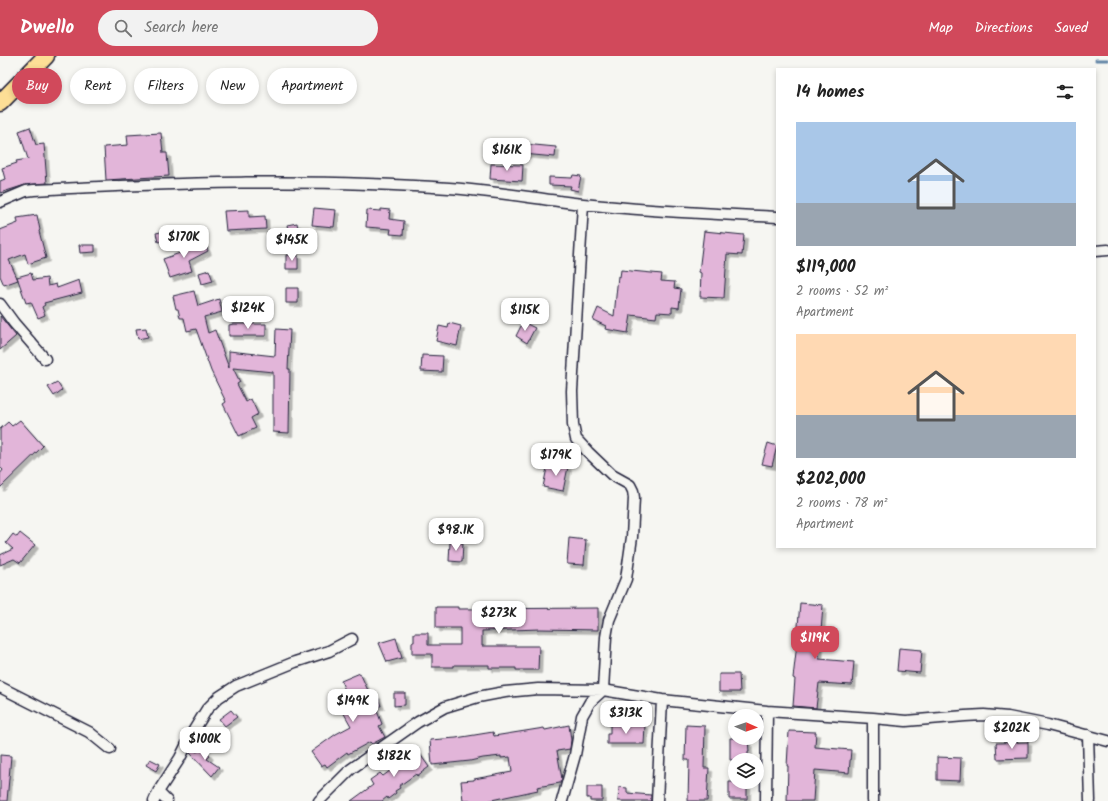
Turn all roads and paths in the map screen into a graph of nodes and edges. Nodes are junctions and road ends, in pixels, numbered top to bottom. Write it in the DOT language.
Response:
graph roads {
  1 [pos="46,56"];
  2 [pos="0,103"];
  3 [pos="0,202"];
  4 [pos="583,204"];
  5 [pos="776,217"];
  6 [pos="1108,250"];
  7 [pos="1096,251"];
  8 [pos="0,304"];
  9 [pos="45,359"];
  10 [pos="352,639"];
  11 [pos="0,687"];
  12 [pos="603,690"];
  13 [pos="662,700"];
  14 [pos="767,712"];
  15 [pos="873,718"];
  16 [pos="1088,735"];
  17 [pos="1108,741"];
  18 [pos="110,749"];
  19 [pos="156,797"];
  20 [pos="166,801"];
  21 [pos="319,801"];
  22 [pos="562,801"];
  23 [pos="657,801"];
  24 [pos="766,801"];
  25 [pos="873,801"];
  26 [pos="1090,801"];
  1 -- 2 [label="highway"];
  3 -- 4 [label="street"];
  4 -- 5 [label="street"];
  4 -- 12 [label="street"];
  6 -- 7 [label="street"];
  8 -- 9 [label="street"];
  10 -- 19 [label="street"];
  11 -- 18 [label="street"];
  12 -- 13 [label="street"];
  12 -- 21 [label="street"];
  12 -- 22 [label="street"];
  13 -- 14 [label="street"];
  13 -- 23 [label="street"];
  14 -- 15 [label="street"];
  14 -- 24 [label="street"];
  15 -- 16 [label="street"];
  15 -- 25 [label="street"];
  16 -- 17 [label="street"];
  16 -- 26 [label="street"];
  19 -- 20 [label="street"];
}
